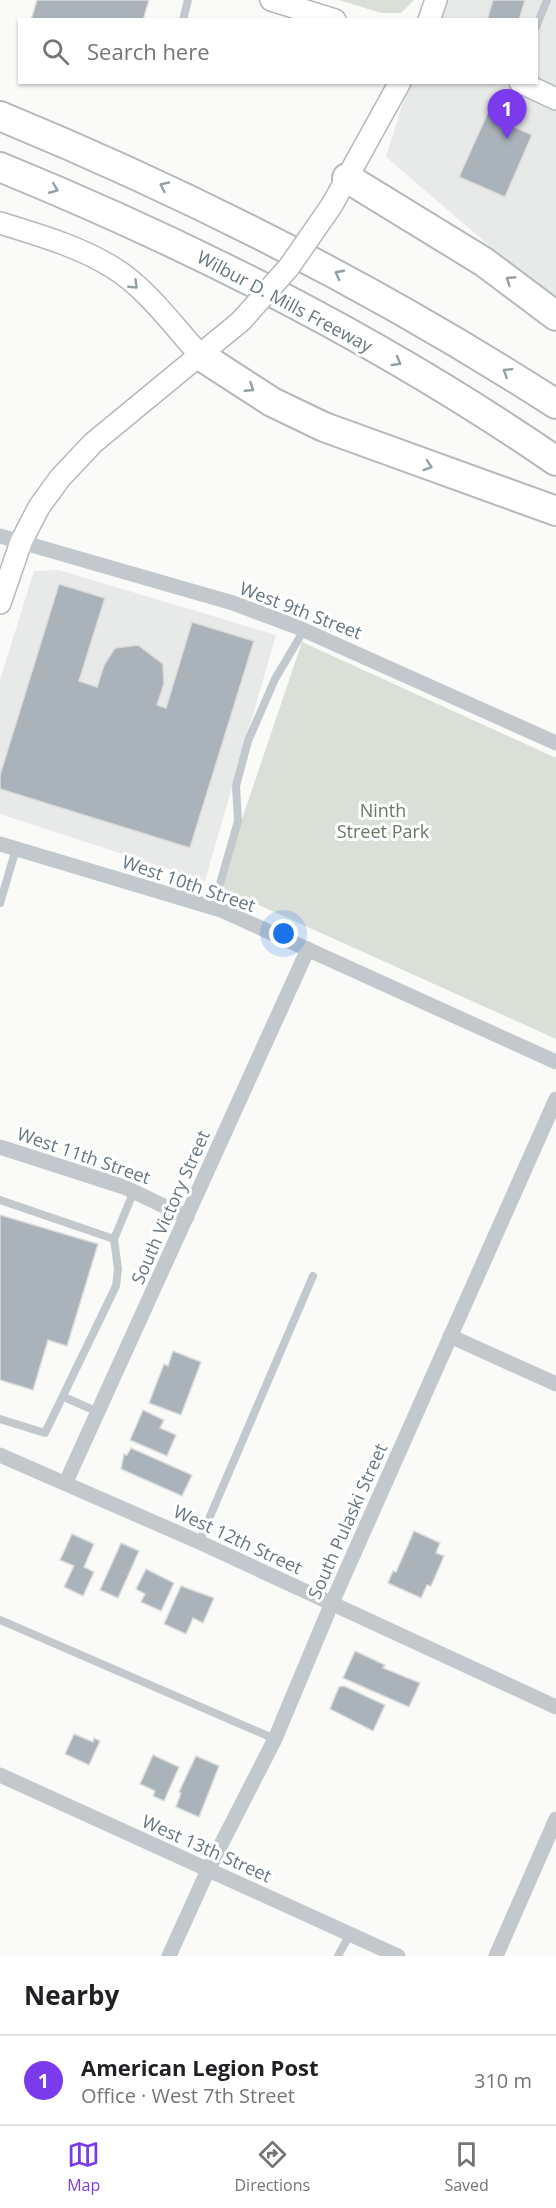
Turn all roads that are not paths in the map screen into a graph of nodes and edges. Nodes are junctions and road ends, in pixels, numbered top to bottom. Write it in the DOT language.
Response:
graph roads {
  1 [pos="189,0"];
  2 [pos="271,0"];
  3 [pos="436,0"];
  4 [pos="547,0"];
  5 [pos="184,18"];
  6 [pos="329,18"];
  7 [pos="430,18"];
  8 [pos="538,24"];
  9 [pos="399,84"];
  10 [pos="524,84"];
  11 [pos="556,99"];
  12 [pos="0,116"];
  13 [pos="0,167"];
  14 [pos="347,178"];
  15 [pos="0,223"];
  16 [pos="556,316"];
  17 [pos="201,356"];
  18 [pos="556,404"];
  19 [pos="556,461"];
  20 [pos="556,511"];
  21 [pos="0,536"];
  22 [pos="21,542"];
  23 [pos="0,603"];
  24 [pos="304,630"];
  25 [pos="556,743"];
  26 [pos="0,844"];
  27 [pos="16,849"];
  28 [pos="0,903"];
  29 [pos="213,908"];
  30 [pos="308,949"];
  31 [pos="556,1062"];
  32 [pos="556,1099"];
  33 [pos="0,1147"];
  34 [pos="134,1191"];
  35 [pos="0,1200"];
  36 [pos="187,1217"];
  37 [pos="114,1239"];
  38 [pos="313,1276"];
  39 [pos="450,1336"];
  40 [pos="556,1384"];
  41 [pos="64,1396"];
  42 [pos="98,1412"];
  43 [pos="0,1419"];
  44 [pos="0,1455"];
  45 [pos="66,1482"];
  46 [pos="199,1542"];
  47 [pos="331,1605"];
  48 [pos="0,1620"];
  49 [pos="556,1707"];
  50 [pos="274,1739"];
  51 [pos="0,1775"];
  52 [pos="556,1820"];
  53 [pos="208,1870"];
  54 [pos="350,1934"];
  55 [pos="169,1956"];
  56 [pos="338,1956"];
  57 [pos="398,1956"];
  58 [pos="496,1956"];
  1 -- 5 [label="lane"];
  2 -- 6 [label="main road"];
  3 -- 7 [label="main road"];
  4 -- 8 [label="lane"];
  9 -- 14 [label="main road"];
  10 -- 11 [label="main road"];
  18 -- 12 [label="highway, one-way"];
  13 -- 19 [label="highway, Wilbur D. Mills Freeway, one-way"];
  16 -- 14 [label="highway, one-way"];
  14 -- 17 [label="main road, bridge"];
  15 -- 17 [label="main road, one-way"];
  17 -- 20 [label="highway, one-way"];
  17 -- 22 [label="main road"];
  21 -- 22 [label="street, West 9th Street"];
  22 -- 23 [label="main road"];
  22 -- 24 [label="street, West 9th Street"];
  24 -- 25 [label="street, West 9th Street"];
  24 -- 29 [label="lane"];
  26 -- 27 [label="street, West 10th Street"];
  27 -- 28 [label="lane"];
  27 -- 29 [label="street, West 10th Street"];
  29 -- 30 [label="street, West 10th Street"];
  30 -- 31 [label="street, West 10th Street"];
  30 -- 36 [label="street, South Victory Street"];
  32 -- 39 [label="street, South Pulaski Street"];
  33 -- 34 [label="street, West 11th Street"];
  34 -- 36 [label="street, West 11th Street"];
  34 -- 37 [label="lane"];
  35 -- 37 [label="lane"];
  36 -- 42 [label="street, South Victory Street"];
  37 -- 41 [label="lane"];
  38 -- 46 [label="lane"];
  39 -- 40 [label="street"];
  39 -- 47 [label="street, South Pulaski Street"];
  41 -- 42 [label="lane"];
  41 -- 43 [label="lane"];
  42 -- 45 [label="street, South Victory Street"];
  44 -- 45 [label="street, West 12th Street"];
  45 -- 46 [label="street, West 12th Street"];
  46 -- 47 [label="street, West 12th Street"];
  47 -- 49 [label="street, West 12th Street"];
  47 -- 50 [label="street, South Pulaski Street"];
  48 -- 50 [label="lane"];
  50 -- 53 [label="street, South Pulaski Street"];
  51 -- 53 [label="street, West 13th Street"];
  52 -- 58 [label="street"];
  53 -- 54 [label="street, West 13th Street"];
  53 -- 55 [label="street, South Pulaski Street"];
  54 -- 56 [label="lane"];
  54 -- 57 [label="street, West 13th Street"];
}
